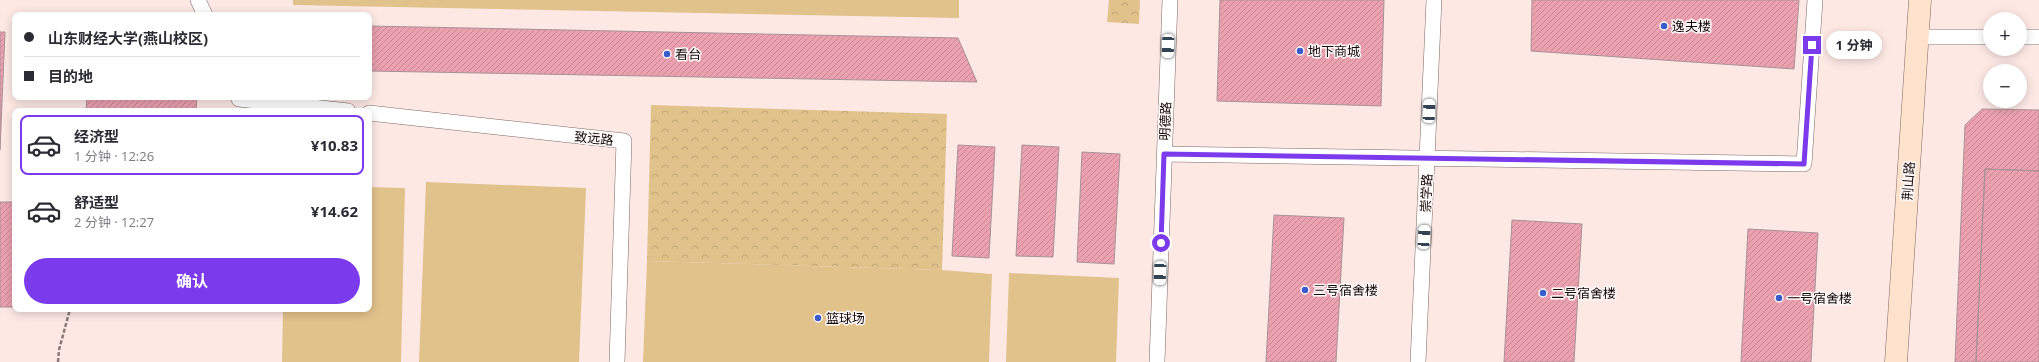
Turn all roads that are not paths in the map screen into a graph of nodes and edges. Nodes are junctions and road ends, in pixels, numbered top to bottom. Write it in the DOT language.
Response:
graph roads {
  1 [pos="198,0"];
  2 [pos="1170,0"];
  3 [pos="1434,0"];
  4 [pos="1816,0"];
  5 [pos="1920,0"];
  6 [pos="203,12"];
  7 [pos="1918,37"];
  8 [pos="1983,37"];
  9 [pos="2027,37"];
  10 [pos="2039,37"];
  11 [pos="248,100"];
  12 [pos="321,108"];
  13 [pos="372,113"];
  14 [pos="1164,154"];
  15 [pos="1428,158"];
  16 [pos="617,362"];
  17 [pos="1157,362"];
  18 [pos="1418,362"];
  19 [pos="1896,362"];
  1 -- 6 [label="lane"];
  2 -- 14 [label="lane, 明德路"];
  3 -- 15 [label="lane, 崇学路"];
  4 -- 15 [label="lane"];
  5 -- 7 [label="main road, 荆山路"];
  7 -- 8 [label="lane"];
  7 -- 19 [label="main road, 荆山路"];
  9 -- 10 [label="lane"];
  11 -- 12 [label="lane"];
  13 -- 16 [label="lane, 致远路"];
  14 -- 15 [label="lane"];
  14 -- 17 [label="lane, 明德路"];
  15 -- 18 [label="lane, 崇学路"];
}
